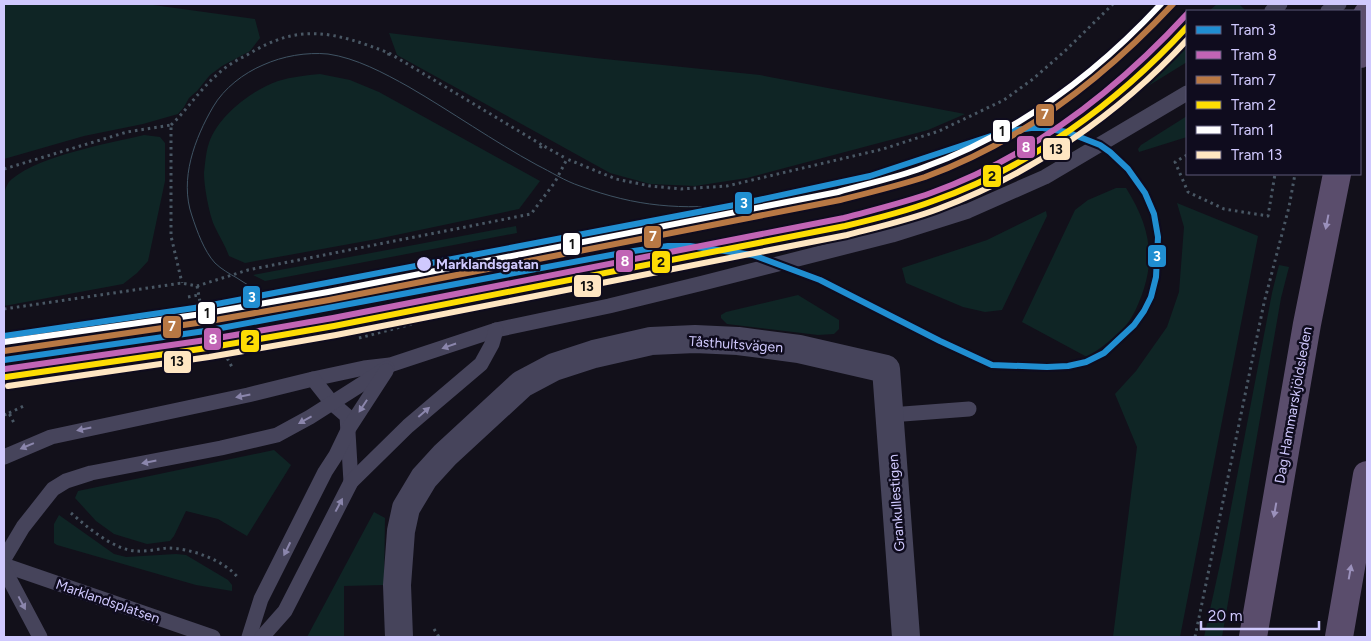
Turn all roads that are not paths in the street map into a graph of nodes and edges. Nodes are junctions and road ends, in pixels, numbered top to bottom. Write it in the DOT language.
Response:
graph roads {
  1 [pos="1367,15"];
  2 [pos="1361,48"];
  3 [pos="1184,93"];
  4 [pos="1336,175"];
  5 [pos="496,330"];
  6 [pos="390,365"];
  7 [pos="886,369"];
  8 [pos="313,379"];
  9 [pos="332,403"];
  10 [pos="969,409"];
  11 [pos="890,415"];
  12 [pos="349,428"];
  13 [pos="4,457"];
  14 [pos="1367,475"];
  15 [pos="351,482"];
  16 [pos="4,559"];
  17 [pos="4,565"];
  18 [pos="4,569"];
  19 [pos="40,637"];
  20 [pos="213,637"];
  21 [pos="249,637"];
  22 [pos="262,637"];
  23 [pos="399,637"];
  24 [pos="906,637"];
  25 [pos="1254,637"];
  26 [pos="1339,637"];
  1 -- 2 [label="main road"];
  3 -- 5 [label="lane"];
  4 -- 25 [label="main road, Dag Hammarskjöldsleden, one-way"];
  5 -- 6 [label="lane, one-way"];
  15 -- 5 [label="lane, one-way"];
  6 -- 8 [label="lane"];
  6 -- 9 [label="lane"];
  6 -- 12 [label="lane, one-way"];
  7 -- 11 [label="street, Grankullestigen"];
  7 -- 23 [label="street, Tåsthultsvägen"];
  8 -- 9 [label="lane"];
  8 -- 13 [label="lane, one-way"];
  9 -- 12 [label="lane"];
  9 -- 16 [label="lane, one-way"];
  10 -- 11 [label="lane"];
  11 -- 24 [label="street, Grankullestigen"];
  12 -- 15 [label="lane"];
  12 -- 21 [label="lane, one-way"];
  26 -- 14 [label="main road, one-way"];
  22 -- 15 [label="lane, one-way"];
  17 -- 20 [label="lane, Marklandsplatsen"];
  18 -- 19 [label="lane, one-way"];
}
